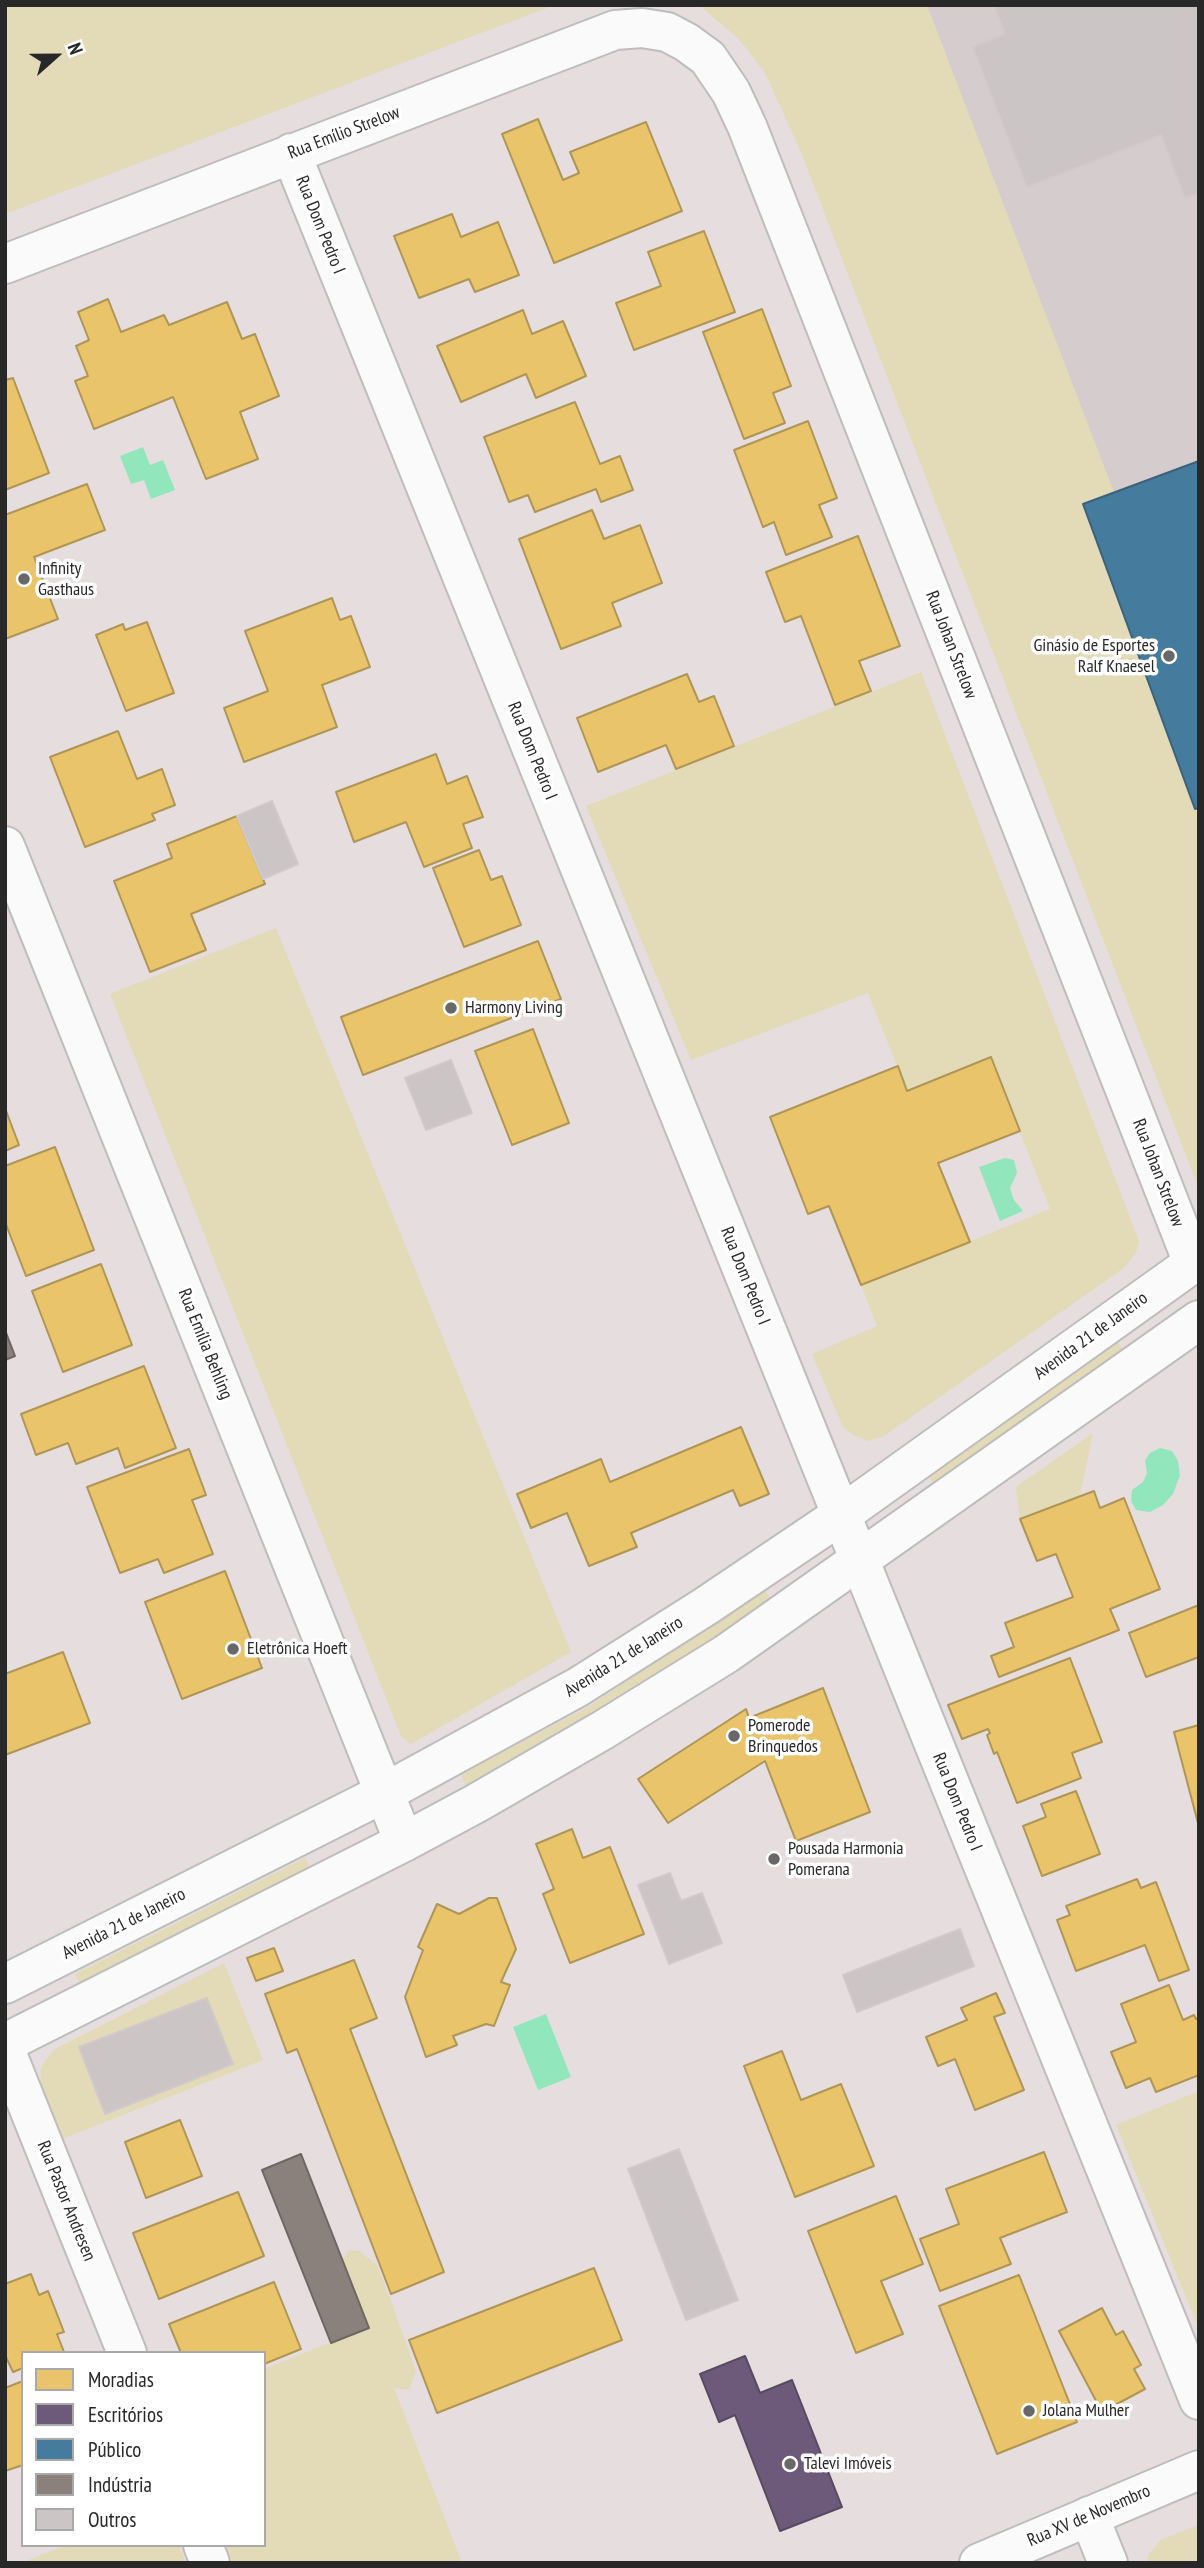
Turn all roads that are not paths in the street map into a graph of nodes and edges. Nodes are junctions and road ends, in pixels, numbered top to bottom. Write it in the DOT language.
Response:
graph roads {
  1 [pos="686,42"];
  2 [pos="291,153"];
  3 [pos="5,264"];
  4 [pos="5,846"];
  5 [pos="1197,1267"];
  6 [pos="1199,1320"];
  7 [pos="841,1515"];
  8 [pos="860,1561"];
  9 [pos="384,1793"];
  10 [pos="404,1842"];
  11 [pos="5,1984"];
  12 [pos="5,2043"];
  13 [pos="5,2049"];
  14 [pos="126,2351"];
  15 [pos="1199,2400"];
  16 [pos="1199,2470"];
  17 [pos="1089,2516"];
  18 [pos="979,2563"];
  19 [pos="1108,2563"];
  1 -- 2 [label="street, Rua Emílio Strelow"];
  1 -- 5 [label="street, Rua Johan Strelow"];
  2 -- 3 [label="street, Rua Emílio Strelow"];
  2 -- 7 [label="street, Rua Dom Pedro I"];
  4 -- 9 [label="street, Rua Emília Behling"];
  5 -- 7 [label="street, Avenida 21 de Janeiro"];
  6 -- 8 [label="street"];
  7 -- 8 [label="street, Rua Dom Pedro I"];
  7 -- 9 [label="street, Avenida 21 de Janeiro"];
  8 -- 10 [label="street"];
  8 -- 15 [label="street, Rua Dom Pedro I"];
  9 -- 10 [label="street, Rua Emília Behling"];
  9 -- 11 [label="street, Avenida 21 de Janeiro"];
  10 -- 12 [label="street"];
  13 -- 14 [label="street, Rua Pastor Andresen"];
  16 -- 17 [label="street, Rua XV de Novembro"];
  17 -- 18 [label="street, Rua XV de Novembro"];
  17 -- 19 [label="street"];
}
